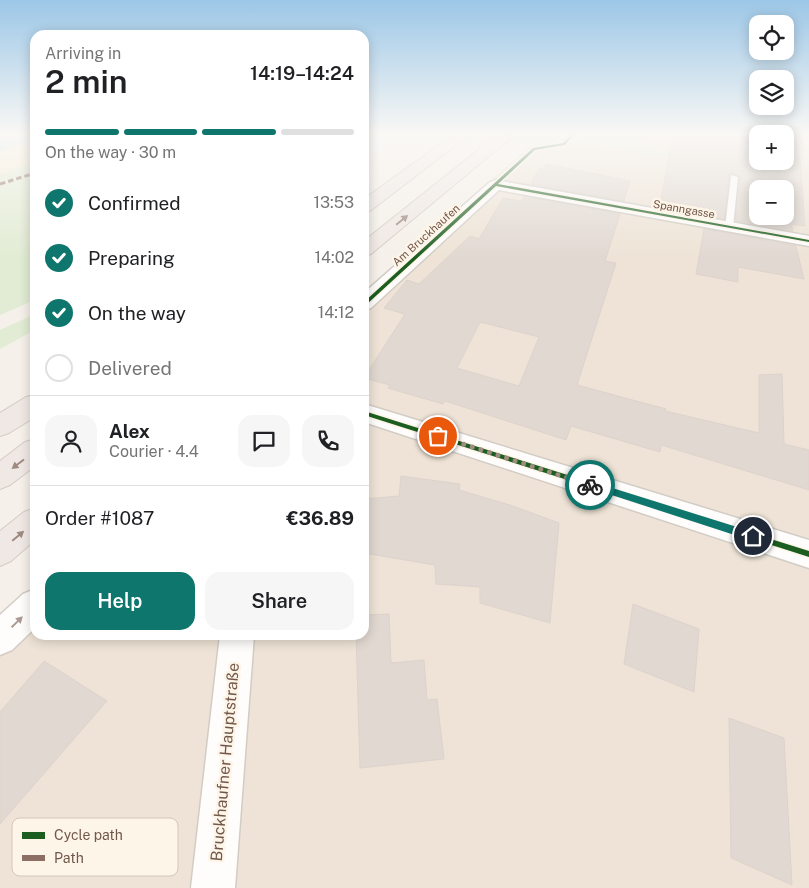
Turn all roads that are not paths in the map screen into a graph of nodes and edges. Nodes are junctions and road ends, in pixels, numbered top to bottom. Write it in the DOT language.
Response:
graph roads {
  1 [pos="409,174"];
  2 [pos="458,174"];
  3 [pos="734,177"];
  4 [pos="404,178"];
  5 [pos="496,185"];
  6 [pos="369,197"];
  7 [pos="369,203"];
  8 [pos="729,228"];
  9 [pos="809,241"];
  10 [pos="369,246"];
  11 [pos="369,299"];
  12 [pos="30,407"];
  13 [pos="369,415"];
  14 [pos="0,426"];
  15 [pos="30,454"];
  16 [pos="0,477"];
  17 [pos="30,526"];
  18 [pos="0,551"];
  19 [pos="809,554"];
  20 [pos="30,610"];
  21 [pos="0,638"];
  22 [pos="237,640"];
  23 [pos="213,888"];
  1 -- 4 [label="highway"];
  10 -- 2 [label="highway, one-way"];
  3 -- 8 [label="lane"];
  4 -- 6 [label="highway"];
  4 -- 7 [label="highway"];
  5 -- 8 [label="street, Spanngasse"];
  5 -- 11 [label="street, Am Bruckhaufen"];
  8 -- 9 [label="street, Spanngasse"];
  12 -- 14 [label="highway"];
  13 -- 19 [label="street"];
  15 -- 16 [label="highway, one-way"];
  18 -- 17 [label="highway, one-way"];
  21 -- 20 [label="street, one-way"];
  22 -- 23 [label="street, Bruckhaufner Hauptstraße"];
}
